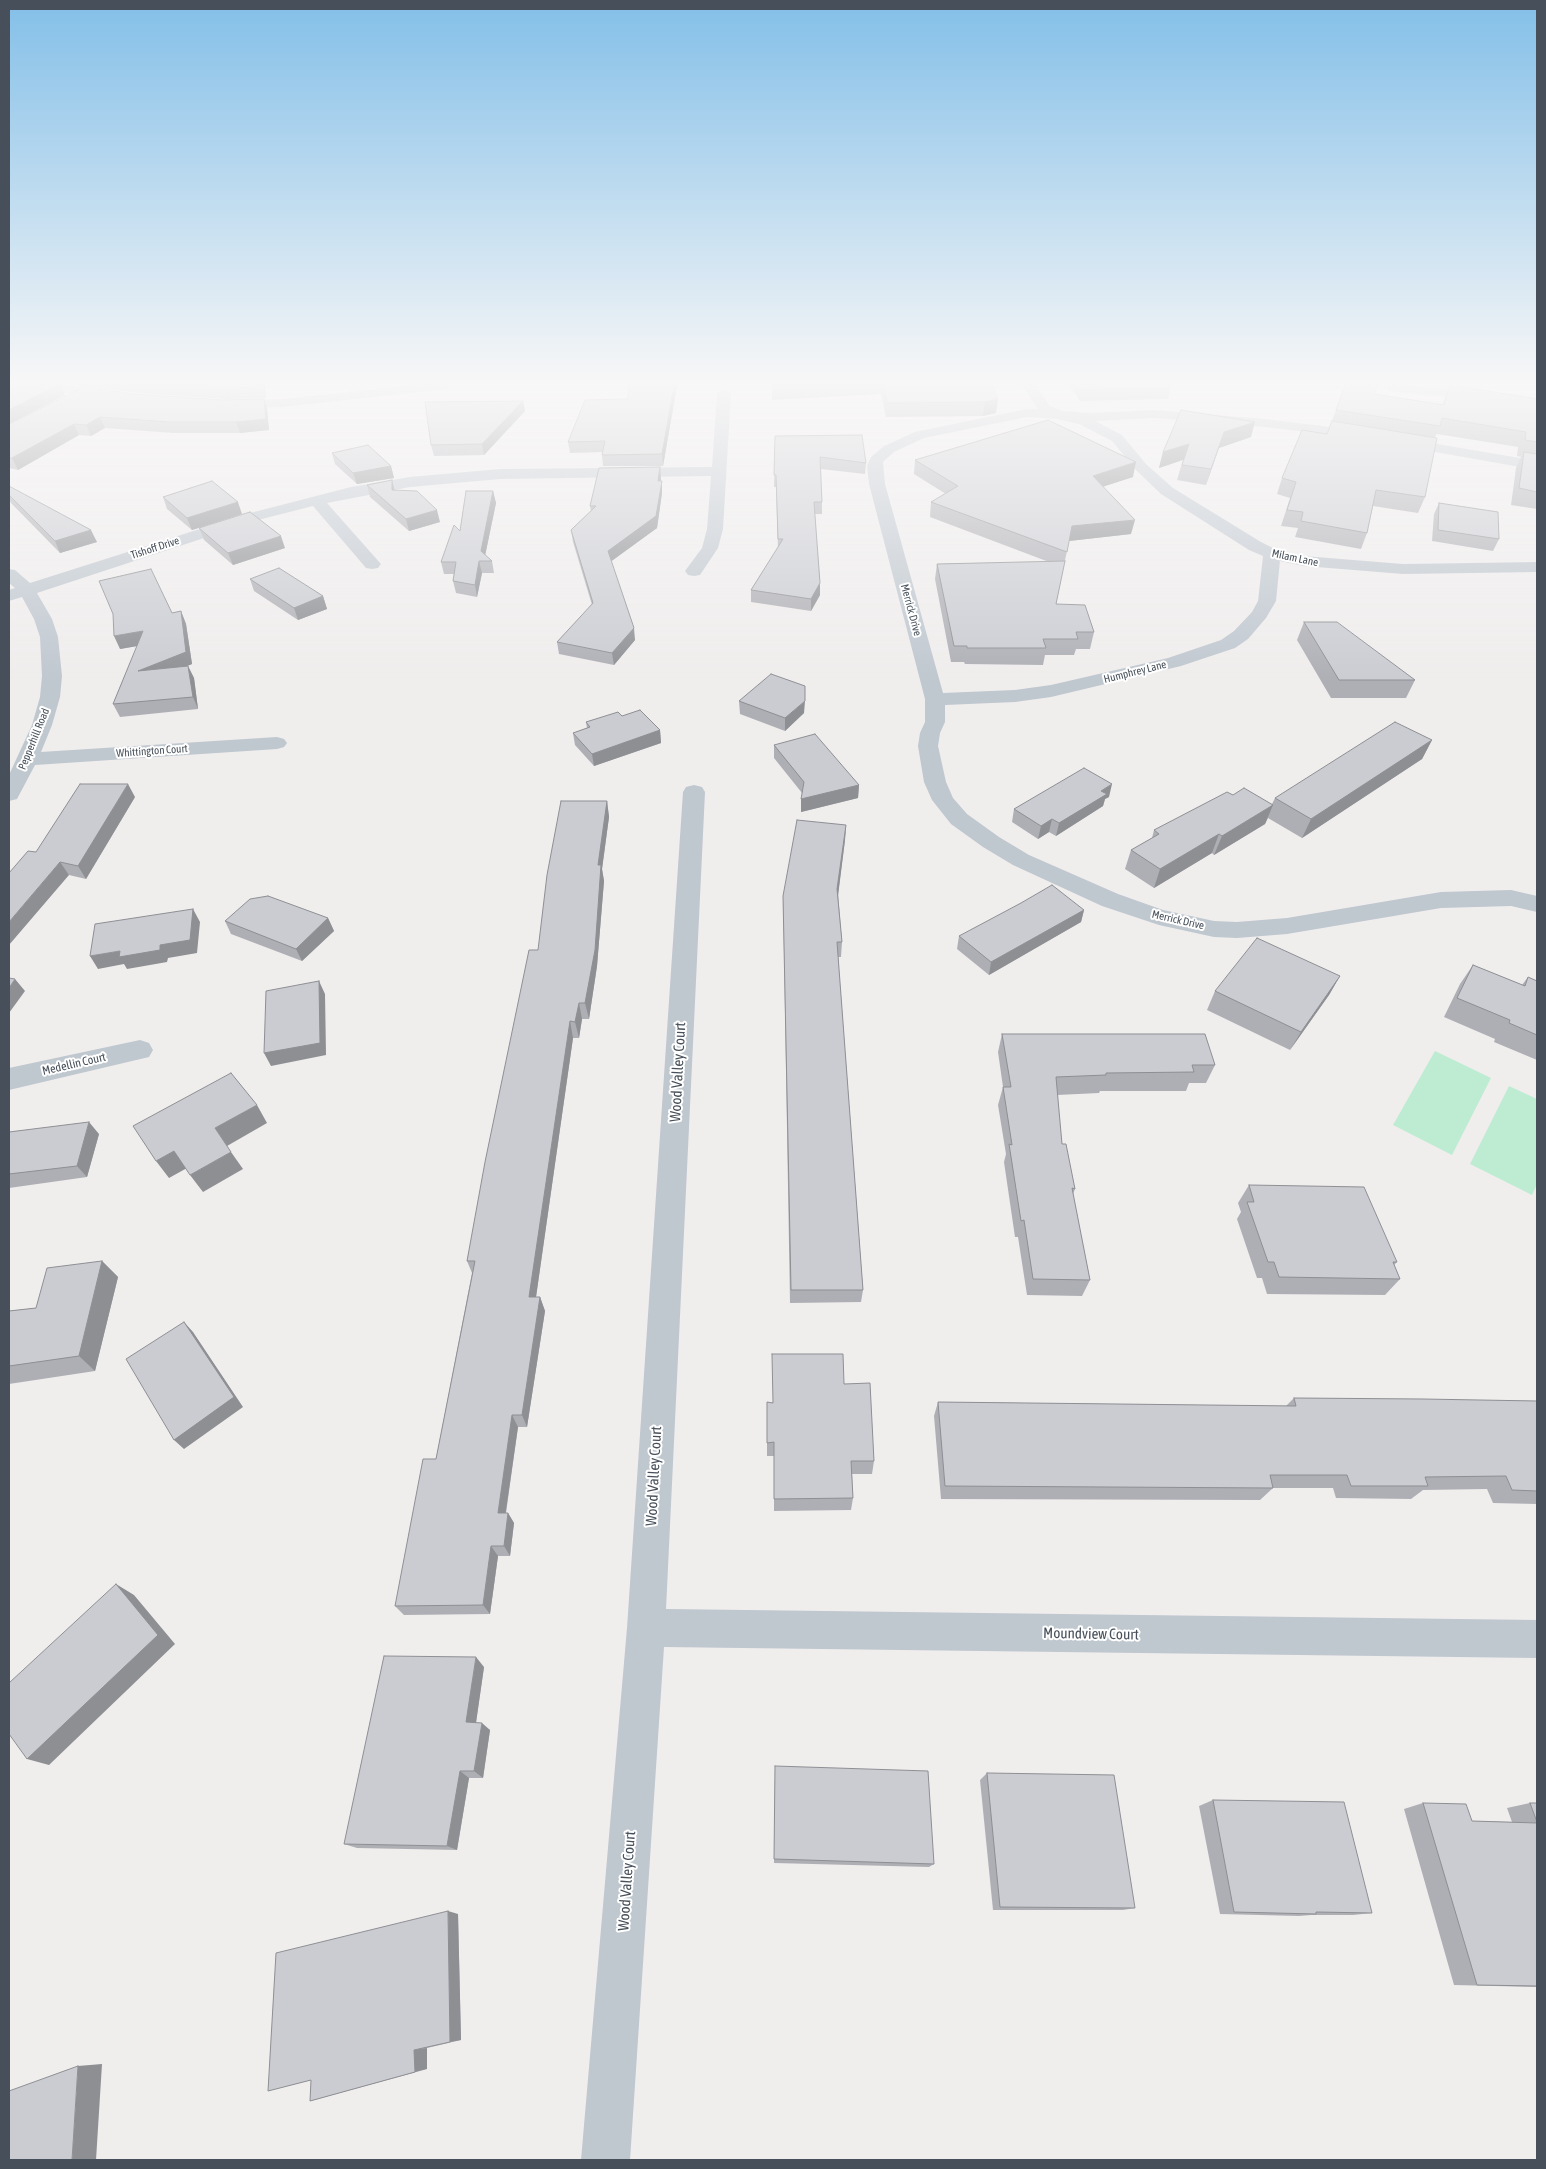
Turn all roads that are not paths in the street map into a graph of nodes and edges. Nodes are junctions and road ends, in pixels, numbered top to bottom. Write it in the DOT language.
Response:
graph roads {
  1 [pos="419,481"];
  2 [pos="718,481"];
  3 [pos="877,481"];
  4 [pos="1157,481"];
  5 [pos="316,500"];
  6 [pos="1272,554"];
  7 [pos="372,564"];
  8 [pos="1537,567"];
  9 [pos="694,571"];
  10 [pos="9,574"];
  11 [pos="18,593"];
  12 [pos="935,699"];
  13 [pos="277,743"];
  14 [pos="28,759"];
  15 [pos="694,792"];
  16 [pos="9,794"];
  17 [pos="1537,904"];
  18 [pos="140,1050"];
  19 [pos="9,1079"];
  20 [pos="646,1628"];
  21 [pos="1537,1639"];
  22 [pos="605,2160"];
  1 -- 5 [label="street, Tishoff Drive"];
  2 -- 9 [label="street"];
  3 -- 12 [label="street, Merrick Drive"];
  4 -- 6 [label="street, Milam Lane"];
  5 -- 7 [label="street"];
  5 -- 11 [label="street, Tishoff Drive"];
  6 -- 8 [label="street, Milam Lane"];
  6 -- 12 [label="street, Humphrey Lane"];
  10 -- 11 [label="street, Pepperhill Road"];
  11 -- 14 [label="street, Pepperhill Road"];
  12 -- 17 [label="street, Merrick Drive"];
  13 -- 14 [label="street, Whittington Court"];
  14 -- 16 [label="street, Pepperhill Road"];
  15 -- 20 [label="street, Wood Valley Court"];
  18 -- 19 [label="street, Medellin Court"];
  20 -- 21 [label="street, Moundview Court"];
  20 -- 22 [label="street, Wood Valley Court"];
}
